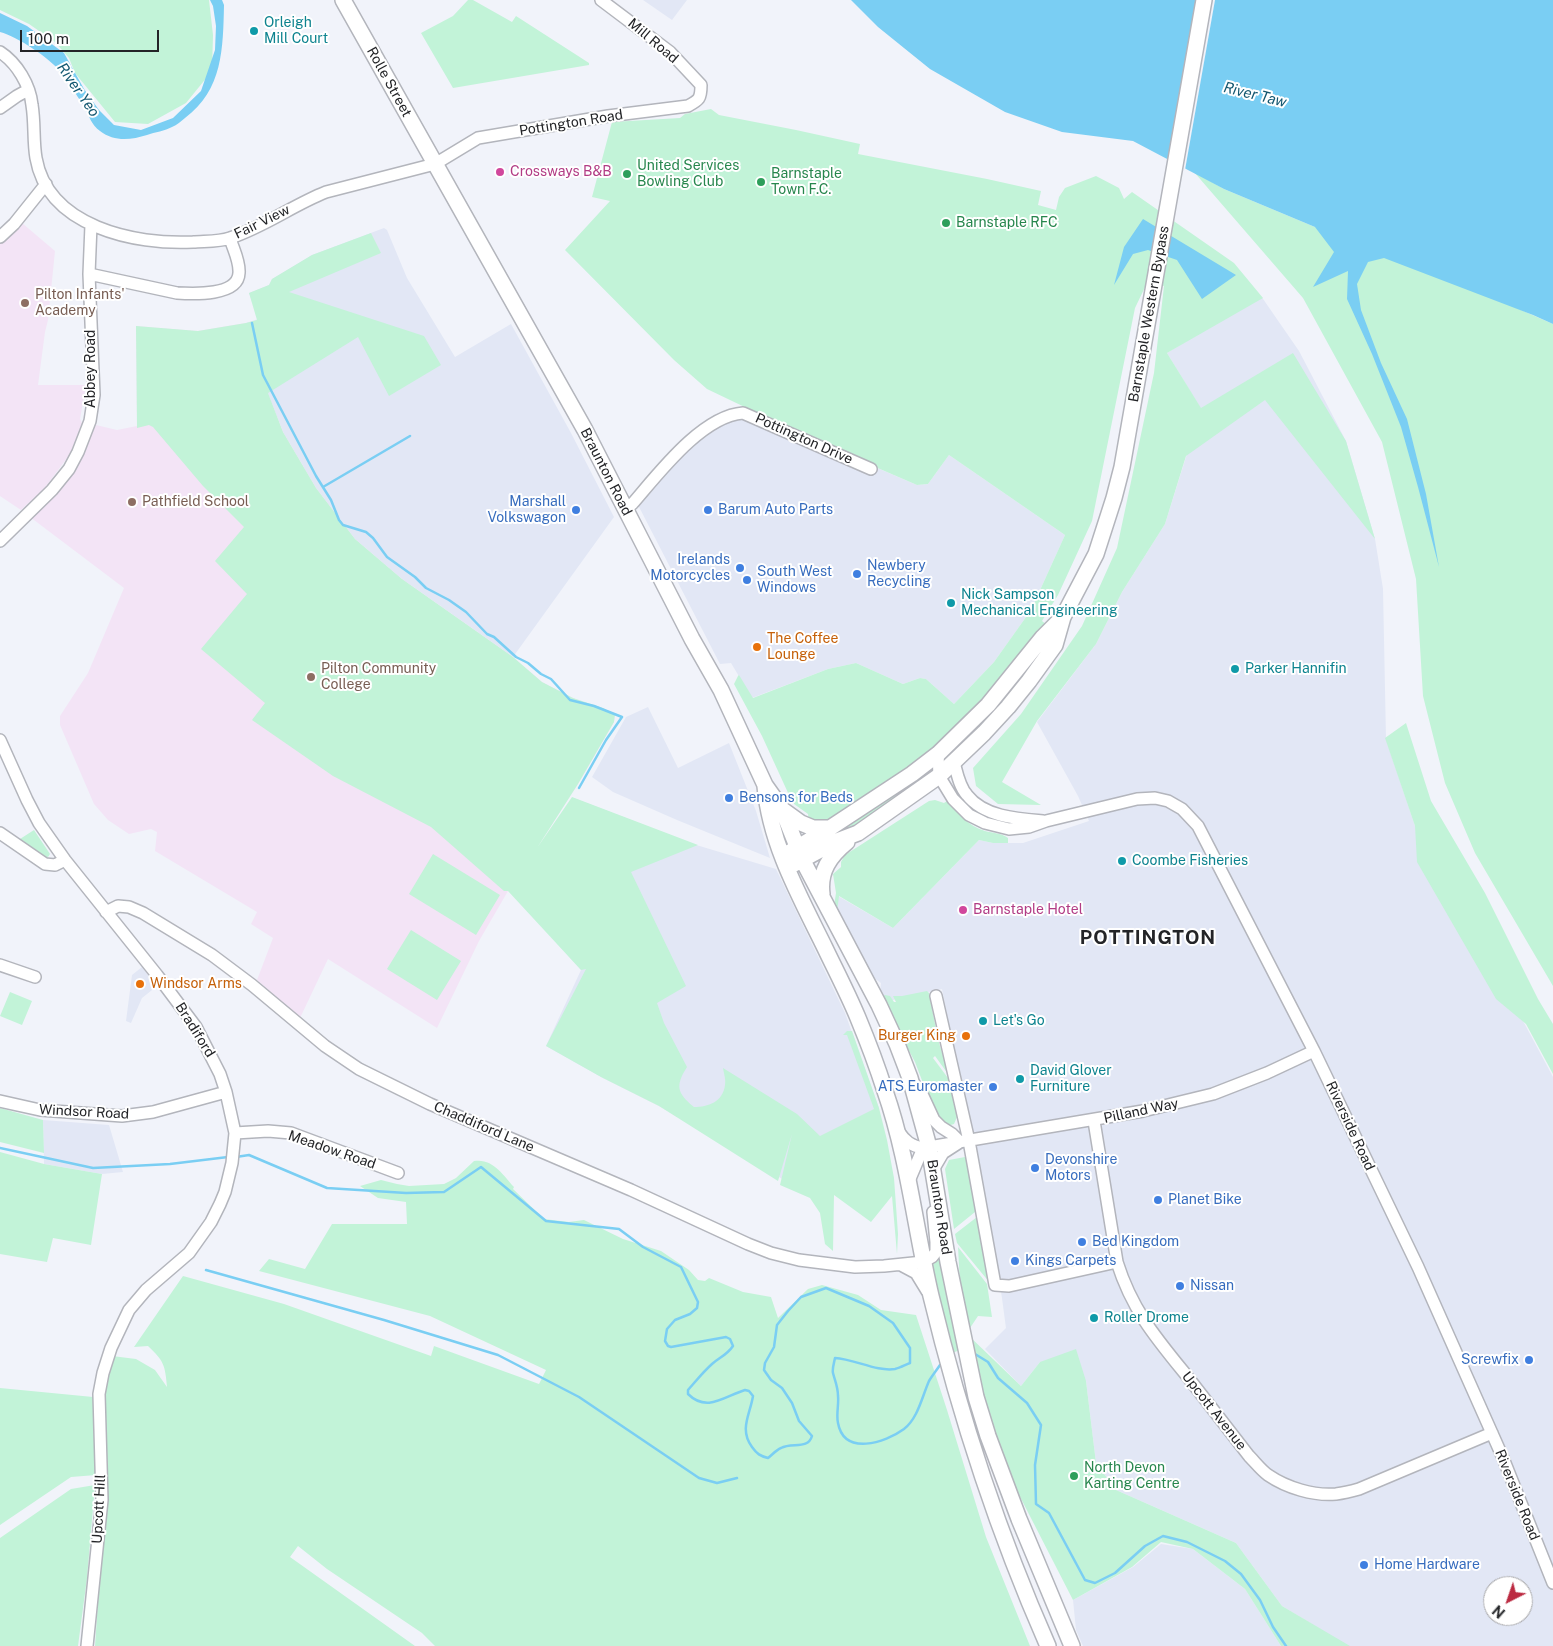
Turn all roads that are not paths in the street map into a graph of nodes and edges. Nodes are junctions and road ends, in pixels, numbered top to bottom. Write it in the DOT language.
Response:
graph roads {
  1 [pos="343,0"];
  2 [pos="601,0"];
  3 [pos="1204,0"];
  4 [pos="0,52"];
  5 [pos="701,85"];
  6 [pos="28,90"];
  7 [pos="0,108"];
  8 [pos="435,164"];
  9 [pos="46,184"];
  10 [pos="88,223"];
  11 [pos="0,237"];
  12 [pos="230,238"];
  13 [pos="89,274"];
  14 [pos="870,469"];
  15 [pos="625,510"];
  16 [pos="0,541"];
  17 [pos="1063,618"];
  18 [pos="0,740"];
  19 [pos="938,754"];
  20 [pos="954,762"];
  21 [pos="939,776"];
  22 [pos="765,785"];
  23 [pos="782,809"];
  24 [pos="1046,821"];
  25 [pos="830,828"];
  26 [pos="0,832"];
  27 [pos="858,833"];
  28 [pos="800,854"];
  29 [pos="64,860"];
  30 [pos="784,862"];
  31 [pos="824,903"];
  32 [pos="106,912"];
  33 [pos="0,965"];
  34 [pos="35,978"];
  35 [pos="936,996"];
  36 [pos="1314,1051"];
  37 [pos="910,1078"];
  38 [pos="226,1092"];
  39 [pos="0,1101"];
  40 [pos="1094,1121"];
  41 [pos="897,1130"];
  42 [pos="235,1133"];
  43 [pos="964,1142"];
  44 [pos="926,1147"];
  45 [pos="933,1170"];
  46 [pos="398,1173"];
  47 [pos="909,1182"];
  48 [pos="937,1192"];
  49 [pos="920,1243"];
  50 [pos="923,1262"];
  51 [pos="1117,1262"];
  52 [pos="901,1265"];
  53 [pos="146,1290"];
  54 [pos="931,1297"];
  55 [pos="1492,1433"];
  56 [pos="1553,1583"];
  57 [pos="87,1646"];
  58 [pos="1048,1646"];
  59 [pos="1072,1646"];
  1 -- 8 [label="main road, Rolle Street"];
  2 -- 5 [label="street, Mill Road"];
  3 -- 17 [label="main road, Barnstaple Western Bypass"];
  4 -- 6 [label="street, Fair View"];
  5 -- 8 [label="street, Pottington Road"];
  6 -- 7 [label="street"];
  6 -- 9 [label="street, Fair View"];
  8 -- 12 [label="street, Fair View"];
  8 -- 15 [label="main road, Braunton Road"];
  9 -- 10 [label="street, Fair View"];
  9 -- 11 [label="street"];
  10 -- 12 [label="street, Fair View"];
  10 -- 13 [label="street, Abbey Road"];
  12 -- 13 [label="street"];
  13 -- 16 [label="street, Abbey Road"];
  14 -- 15 [label="street, Pottington Drive"];
  15 -- 22 [label="main road, Braunton Road"];
  17 -- 19 [label="main road, Barnstaple Western Bypass"];
  17 -- 20 [label="main road, Barnstaple Western Bypass"];
  18 -- 29 [label="street, Bradiford"];
  19 -- 21 [label="street, Riverside Road"];
  19 -- 25 [label="main road, Barnstaple Western Bypass"];
  20 -- 21 [label="main road, Barnstaple Western Bypass"];
  20 -- 24 [label="street, Riverside Road"];
  21 -- 24 [label="street, Riverside Road"];
  21 -- 27 [label="main road, Barnstaple Western Bypass"];
  22 -- 23 [label="main road, Braunton Road"];
  22 -- 30 [label="main road, Braunton Road"];
  23 -- 25 [label="main road"];
  23 -- 28 [label="main road, Braunton Road"];
  24 -- 36 [label="street, Riverside Road"];
  25 -- 28 [label="main road, Barnstaple Western Bypass"];
  26 -- 29 [label="street"];
  27 -- 28 [label="main road, Barnstaple Western Bypass"];
  27 -- 31 [label="main road"];
  28 -- 30 [label="main road, Barnstaple Western Bypass"];
  28 -- 31 [label="main road, Braunton Road"];
  29 -- 32 [label="street, Bradiford"];
  30 -- 41 [label="main road, Braunton Road"];
  31 -- 37 [label="main road, Braunton Road"];
  32 -- 38 [label="street, Bradiford"];
  32 -- 52 [label="street, Chaddiford Lane"];
  33 -- 34 [label="street"];
  35 -- 43 [label="street"];
  36 -- 40 [label="street, Pilland Way"];
  36 -- 55 [label="street, Riverside Road"];
  37 -- 43 [label="street"];
  37 -- 44 [label="main road, Braunton Road"];
  38 -- 39 [label="street, Windsor Road"];
  38 -- 42 [label="street, Bradiford"];
  40 -- 43 [label="street, Pilland Way"];
  40 -- 51 [label="street, Upcott Avenue"];
  41 -- 44 [label="street"];
  41 -- 47 [label="main road, Braunton Road"];
  42 -- 46 [label="street, Meadow Road"];
  42 -- 53 [label="street, Bradiford"];
  43 -- 44 [label="street, Pilland Way"];
  43 -- 45 [label="street, Pilland Way"];
  43 -- 51 [label="street"];
  44 -- 45 [label="main road, Braunton Road"];
  44 -- 47 [label="street"];
  45 -- 48 [label="main road, Braunton Road"];
  47 -- 49 [label="main road, Braunton Road"];
  48 -- 50 [label="street"];
  48 -- 59 [label="main road, Braunton Road"];
  49 -- 50 [label="main road, Braunton Road"];
  49 -- 52 [label="street"];
  50 -- 52 [label="street, Chaddiford Lane"];
  50 -- 54 [label="main road, Braunton Road"];
  51 -- 55 [label="street, Upcott Avenue"];
  52 -- 54 [label="street"];
  53 -- 57 [label="street, Upcott Hill"];
  54 -- 58 [label="main road, Braunton Road"];
  55 -- 56 [label="street, Riverside Road"];
}
